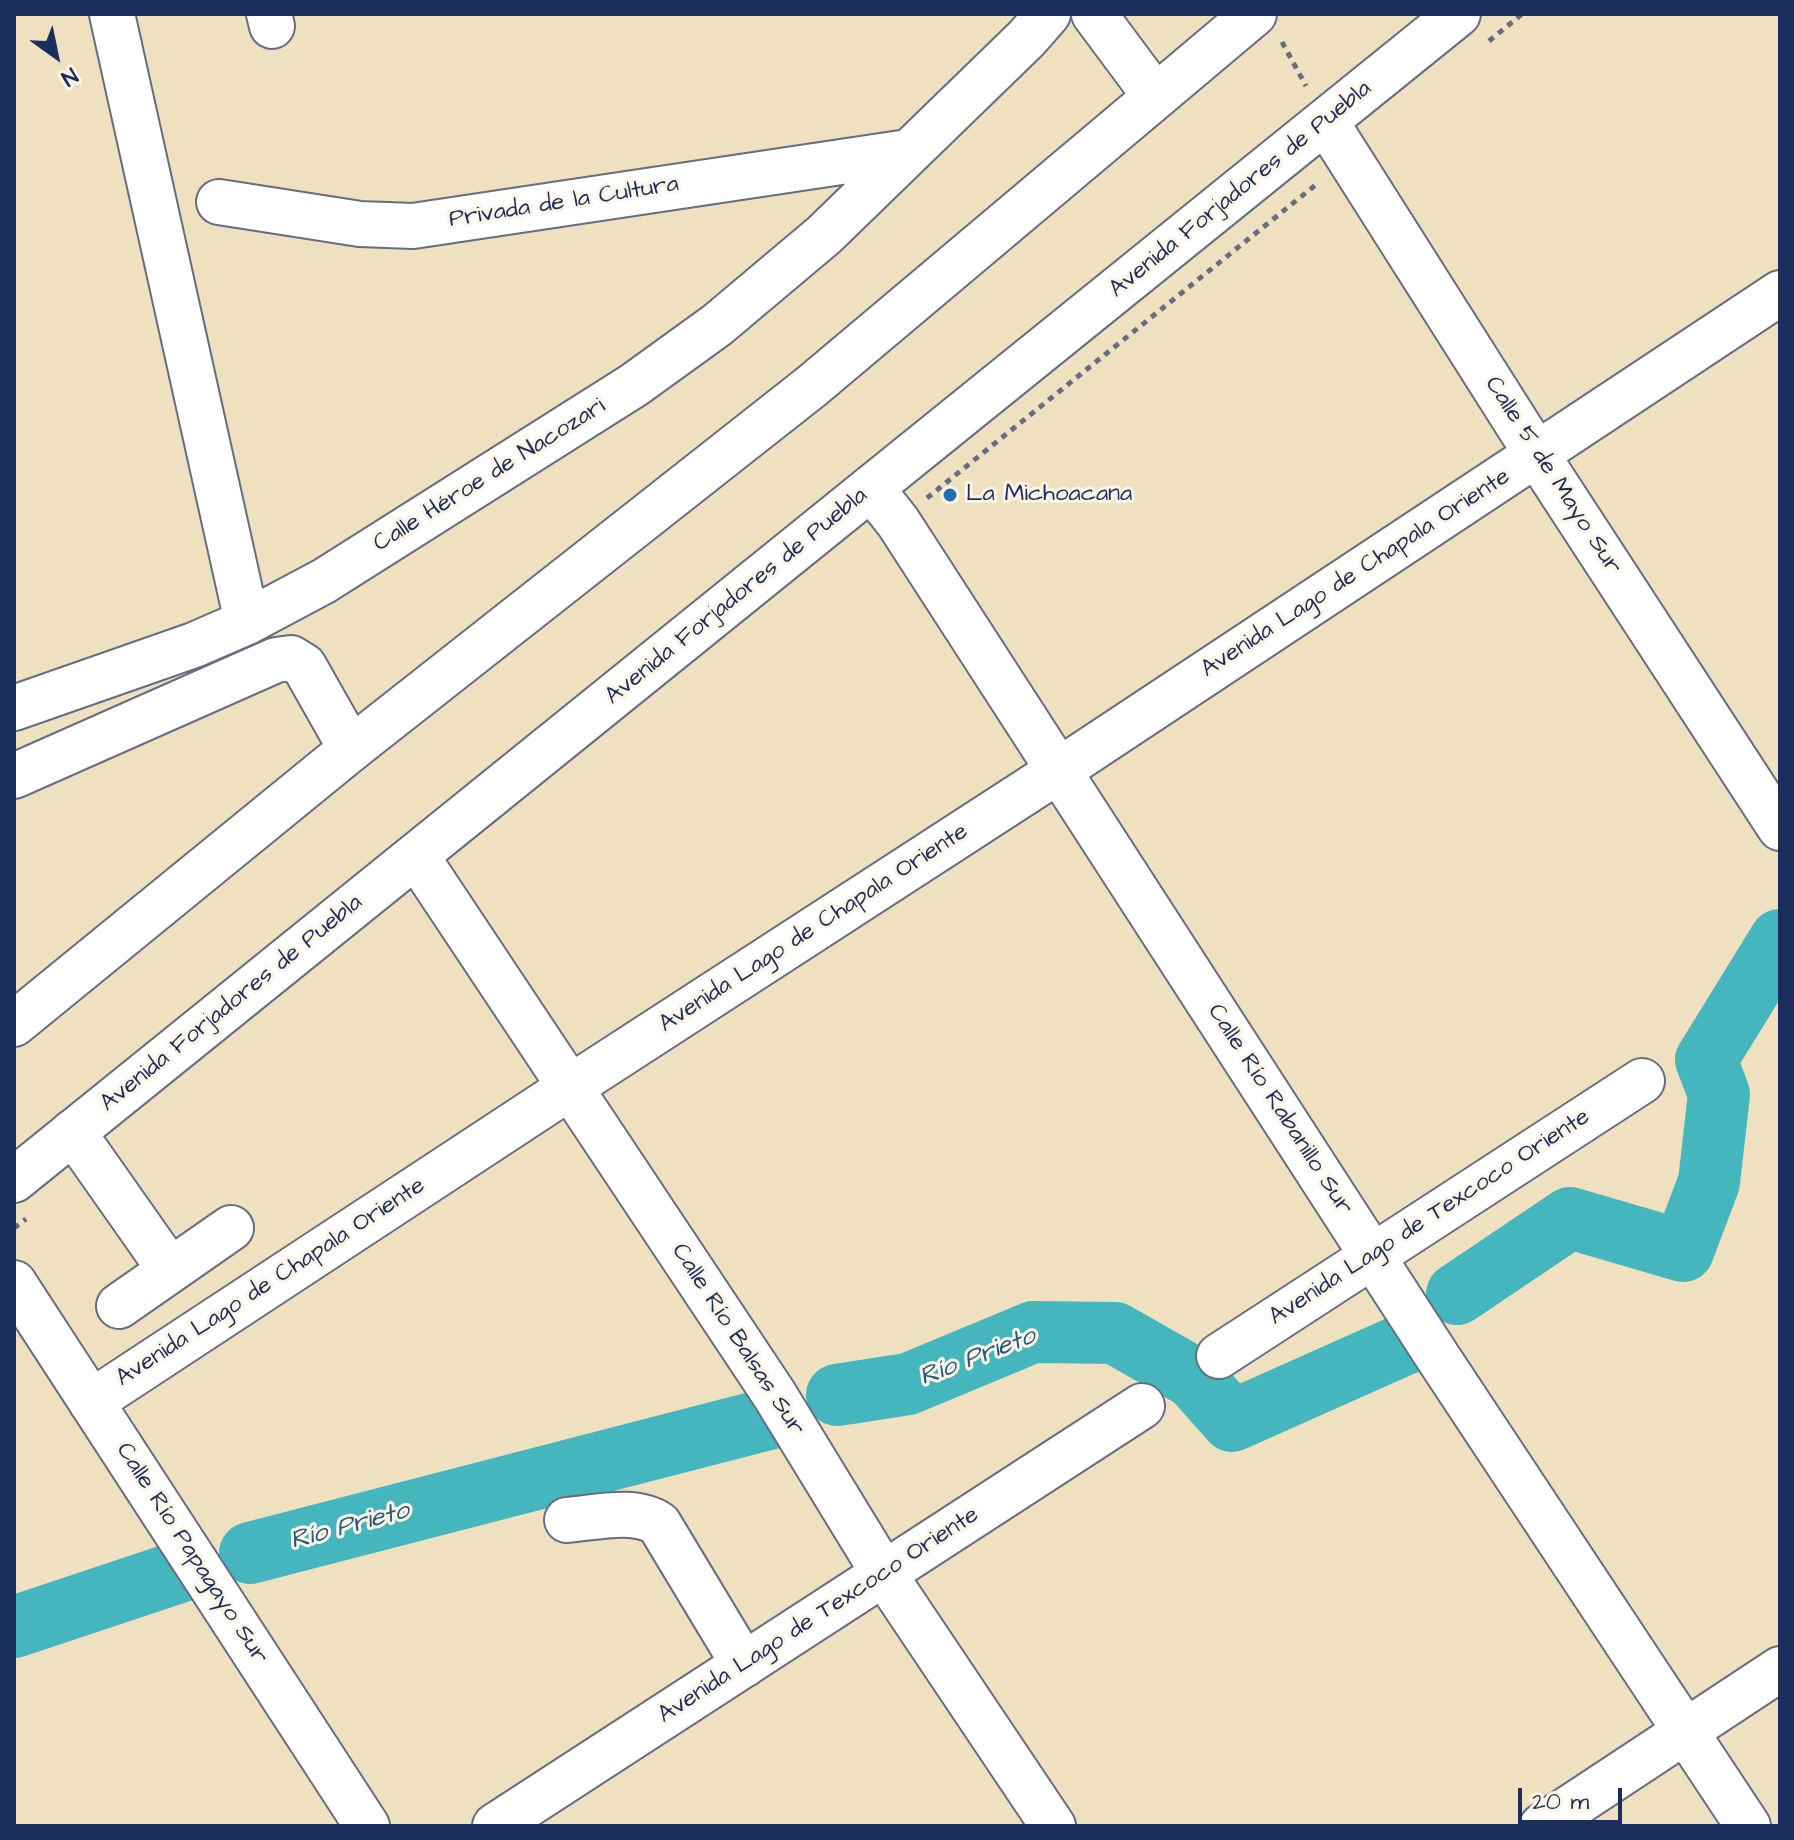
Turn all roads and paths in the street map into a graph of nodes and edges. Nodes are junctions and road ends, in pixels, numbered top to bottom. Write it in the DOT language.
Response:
graph roads {
  1 [pos="112,14"];
  2 [pos="1048,14"];
  3 [pos="1458,14"];
  4 [pos="1113,22"];
  5 [pos="1268,27"];
  6 [pos="1155,96"];
  7 [pos="1326,122"];
  8 [pos="908,152"];
  9 [pos="219,202"];
  10 [pos="1780,293"];
  11 [pos="1537,455"];
  12 [pos="871,488"];
  13 [pos="247,622"];
  14 [pos="14,708"];
  15 [pos="351,749"];
  16 [pos="1058,771"];
  17 [pos="14,776"];
  18 [pos="1780,828"];
  19 [pos="417,857"];
  20 [pos="14,1024"];
  21 [pos="1642,1081"];
  22 [pos="569,1088"];
  23 [pos="73,1132"];
  24 [pos="14,1180"];
  25 [pos="231,1228"];
  26 [pos="1373,1254"];
  27 [pos="170,1270"];
  28 [pos="14,1283"];
  29 [pos="119,1306"];
  30 [pos="1219,1356"];
  31 [pos="91,1402"];
  32 [pos="1142,1406"];
  33 [pos="567,1520"];
  34 [pos="884,1574"];
  35 [pos="744,1665"];
  36 [pos="1780,1669"];
  37 [pos="1685,1732"];
  38 [pos="1050,1825"];
  39 [pos="367,1826"];
  40 [pos="495,1826"];
  41 [pos="1542,1826"];
  42 [pos="1748,1826"];
  1 -- 13 [label="street"];
  2 -- 8 [label="street, Calle Héroe de Nacozari"];
  3 -- 7 [label="street, Avenida Forjadores de Puebla"];
  4 -- 6 [label="street"];
  5 -- 6 [label="street"];
  5 -- 7 [label="path"];
  6 -- 15 [label="street"];
  7 -- 11 [label="street, Calle 5 de Mayo Sur"];
  7 -- 12 [label="street, Avenida Forjadores de Puebla"];
  8 -- 9 [label="street, Privada de la Cultura"];
  8 -- 13 [label="street, Calle Héroe de Nacozari"];
  10 -- 11 [label="street, Avenida Lago de Chapala Oriente"];
  11 -- 16 [label="street, Avenida Lago de Chapala Oriente"];
  11 -- 18 [label="street, Calle 5 de Mayo Sur"];
  12 -- 16 [label="street, Calle Río Rabanillo Sur"];
  12 -- 19 [label="street, Avenida Forjadores de Puebla"];
  13 -- 14 [label="street, Calle Héroe de Nacozari"];
  15 -- 17 [label="street"];
  15 -- 20 [label="street"];
  16 -- 22 [label="street, Avenida Lago de Chapala Oriente"];
  16 -- 26 [label="street, Calle Río Rabanillo Sur"];
  19 -- 22 [label="street, Calle Río Balsas Sur"];
  19 -- 23 [label="street, Avenida Forjadores de Puebla"];
  21 -- 26 [label="street, Avenida Lago de Texcoco Oriente"];
  22 -- 31 [label="street, Avenida Lago de Chapala Oriente"];
  22 -- 34 [label="street, Calle Río Balsas Sur"];
  23 -- 24 [label="street, Avenida Forjadores de Puebla"];
  23 -- 27 [label="street"];
  25 -- 27 [label="street"];
  26 -- 30 [label="street, Avenida Lago de Texcoco Oriente"];
  26 -- 37 [label="street, Calle Río Rabanillo Sur"];
  27 -- 29 [label="street"];
  28 -- 31 [label="street, Calle Río Papagayo Sur"];
  31 -- 39 [label="street, Calle Río Papagayo Sur"];
  32 -- 34 [label="street, Avenida Lago de Texcoco Oriente"];
  33 -- 35 [label="street"];
  34 -- 35 [label="street, Avenida Lago de Texcoco Oriente"];
  34 -- 38 [label="street, Calle Río Balsas Sur"];
  35 -- 40 [label="street, Avenida Lago de Texcoco Oriente"];
  36 -- 37 [label="street"];
  37 -- 41 [label="street"];
  37 -- 42 [label="street, Calle Río Rabanillo Sur"];
}
